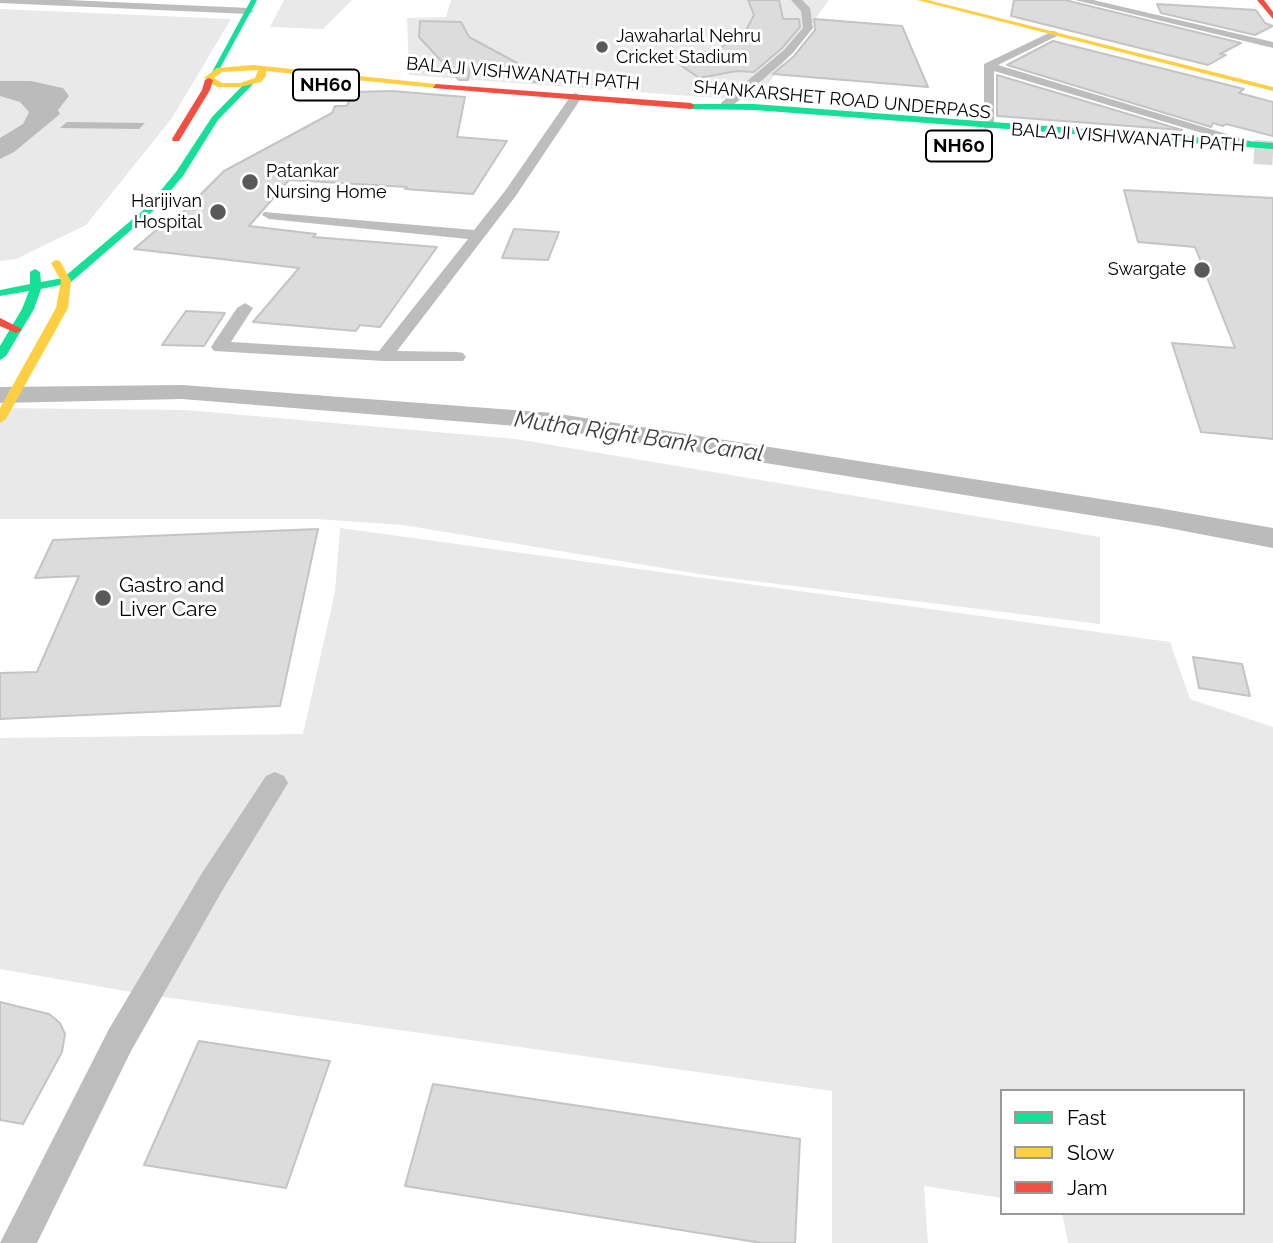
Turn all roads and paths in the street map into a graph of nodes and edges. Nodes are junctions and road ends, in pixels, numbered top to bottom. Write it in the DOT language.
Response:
graph roads {
  1 [pos="0,0"];
  2 [pos="796,0"];
  3 [pos="920,0"];
  4 [pos="1080,0"];
  5 [pos="1261,0"];
  6 [pos="1105,2"];
  7 [pos="251,5"];
  8 [pos="1273,17"];
  9 [pos="1053,34"];
  10 [pos="1273,45"];
  11 [pos="988,66"];
  12 [pos="255,70"];
  13 [pos="211,76"];
  14 [pos="394,83"];
  15 [pos="1273,89"];
  16 [pos="576,97"];
  17 [pos="683,111"];
  18 [pos="724,114"];
  19 [pos="989,125"];
  20 [pos="961,139"];
  21 [pos="1273,146"];
  22 [pos="1255,148"];
  23 [pos="164,156"];
  24 [pos="269,215"];
  25 [pos="476,235"];
  26 [pos="71,250"];
  27 [pos="56,263"];
  28 [pos="0,278"];
  29 [pos="36,280"];
  30 [pos="66,281"];
  31 [pos="0,293"];
  32 [pos="245,308"];
  33 [pos="0,321"];
  34 [pos="13,335"];
  35 [pos="0,356"];
  36 [pos="384,356"];
  37 [pos="457,358"];
  38 [pos="0,419"];
  39 [pos="275,783"];
  40 [pos="18,1243"];
  1 -- 7 [label="street"];
  2 -- 18 [label="street"];
  3 -- 9 [label="main road"];
  4 -- 6 [label="street"];
  5 -- 8 [label="main road"];
  6 -- 10 [label="street"];
  7 -- 13 [label="main road"];
  9 -- 11 [label="street"];
  9 -- 15 [label="main road"];
  11 -- 19 [label="street"];
  11 -- 22 [label="street"];
  12 -- 13 [label="main road, BALAJI VISHWANATH PATH / NH60"];
  12 -- 14 [label="main road, BALAJI VISHWANATH PATH / NH60"];
  12 -- 14 [label="main road, BALAJI VISHWANATH PATH / NH60"];
  12 -- 30 [label="main road"];
  13 -- 23 [label="main road"];
  14 -- 16 [label="main road, BALAJI VISHWANATH PATH / NH60"];
  16 -- 17 [label="main road, BALAJI VISHWANATH PATH / NH60"];
  16 -- 25 [label="street"];
  17 -- 18 [label="main road, BALAJI VISHWANATH PATH / NH60"];
  17 -- 20 [label="main road"];
  17 -- 22 [label="main road, SHANKARSHET ROAD UNDERPASS"];
  18 -- 19 [label="main road, BALAJI VISHWANATH PATH / NH60"];
  19 -- 22 [label="main road, BALAJI VISHWANATH PATH / NH60"];
  21 -- 22 [label="main road, BALAJI VISHWANATH PATH / NH60"];
  24 -- 25 [label="street"];
  25 -- 36 [label="street"];
  26 -- 27 [label="main road"];
  27 -- 29 [label="main road"];
  27 -- 30 [label="main road"];
  28 -- 29 [label="main road"];
  29 -- 30 [label="main road"];
  29 -- 31 [label="main road"];
  29 -- 34 [label="main road"];
  30 -- 38 [label="main road"];
  32 -- 36 [label="street"];
  33 -- 34 [label="main road"];
  34 -- 35 [label="main road"];
  36 -- 37 [label="street"];
  39 -- 40 [label="street"];
}
